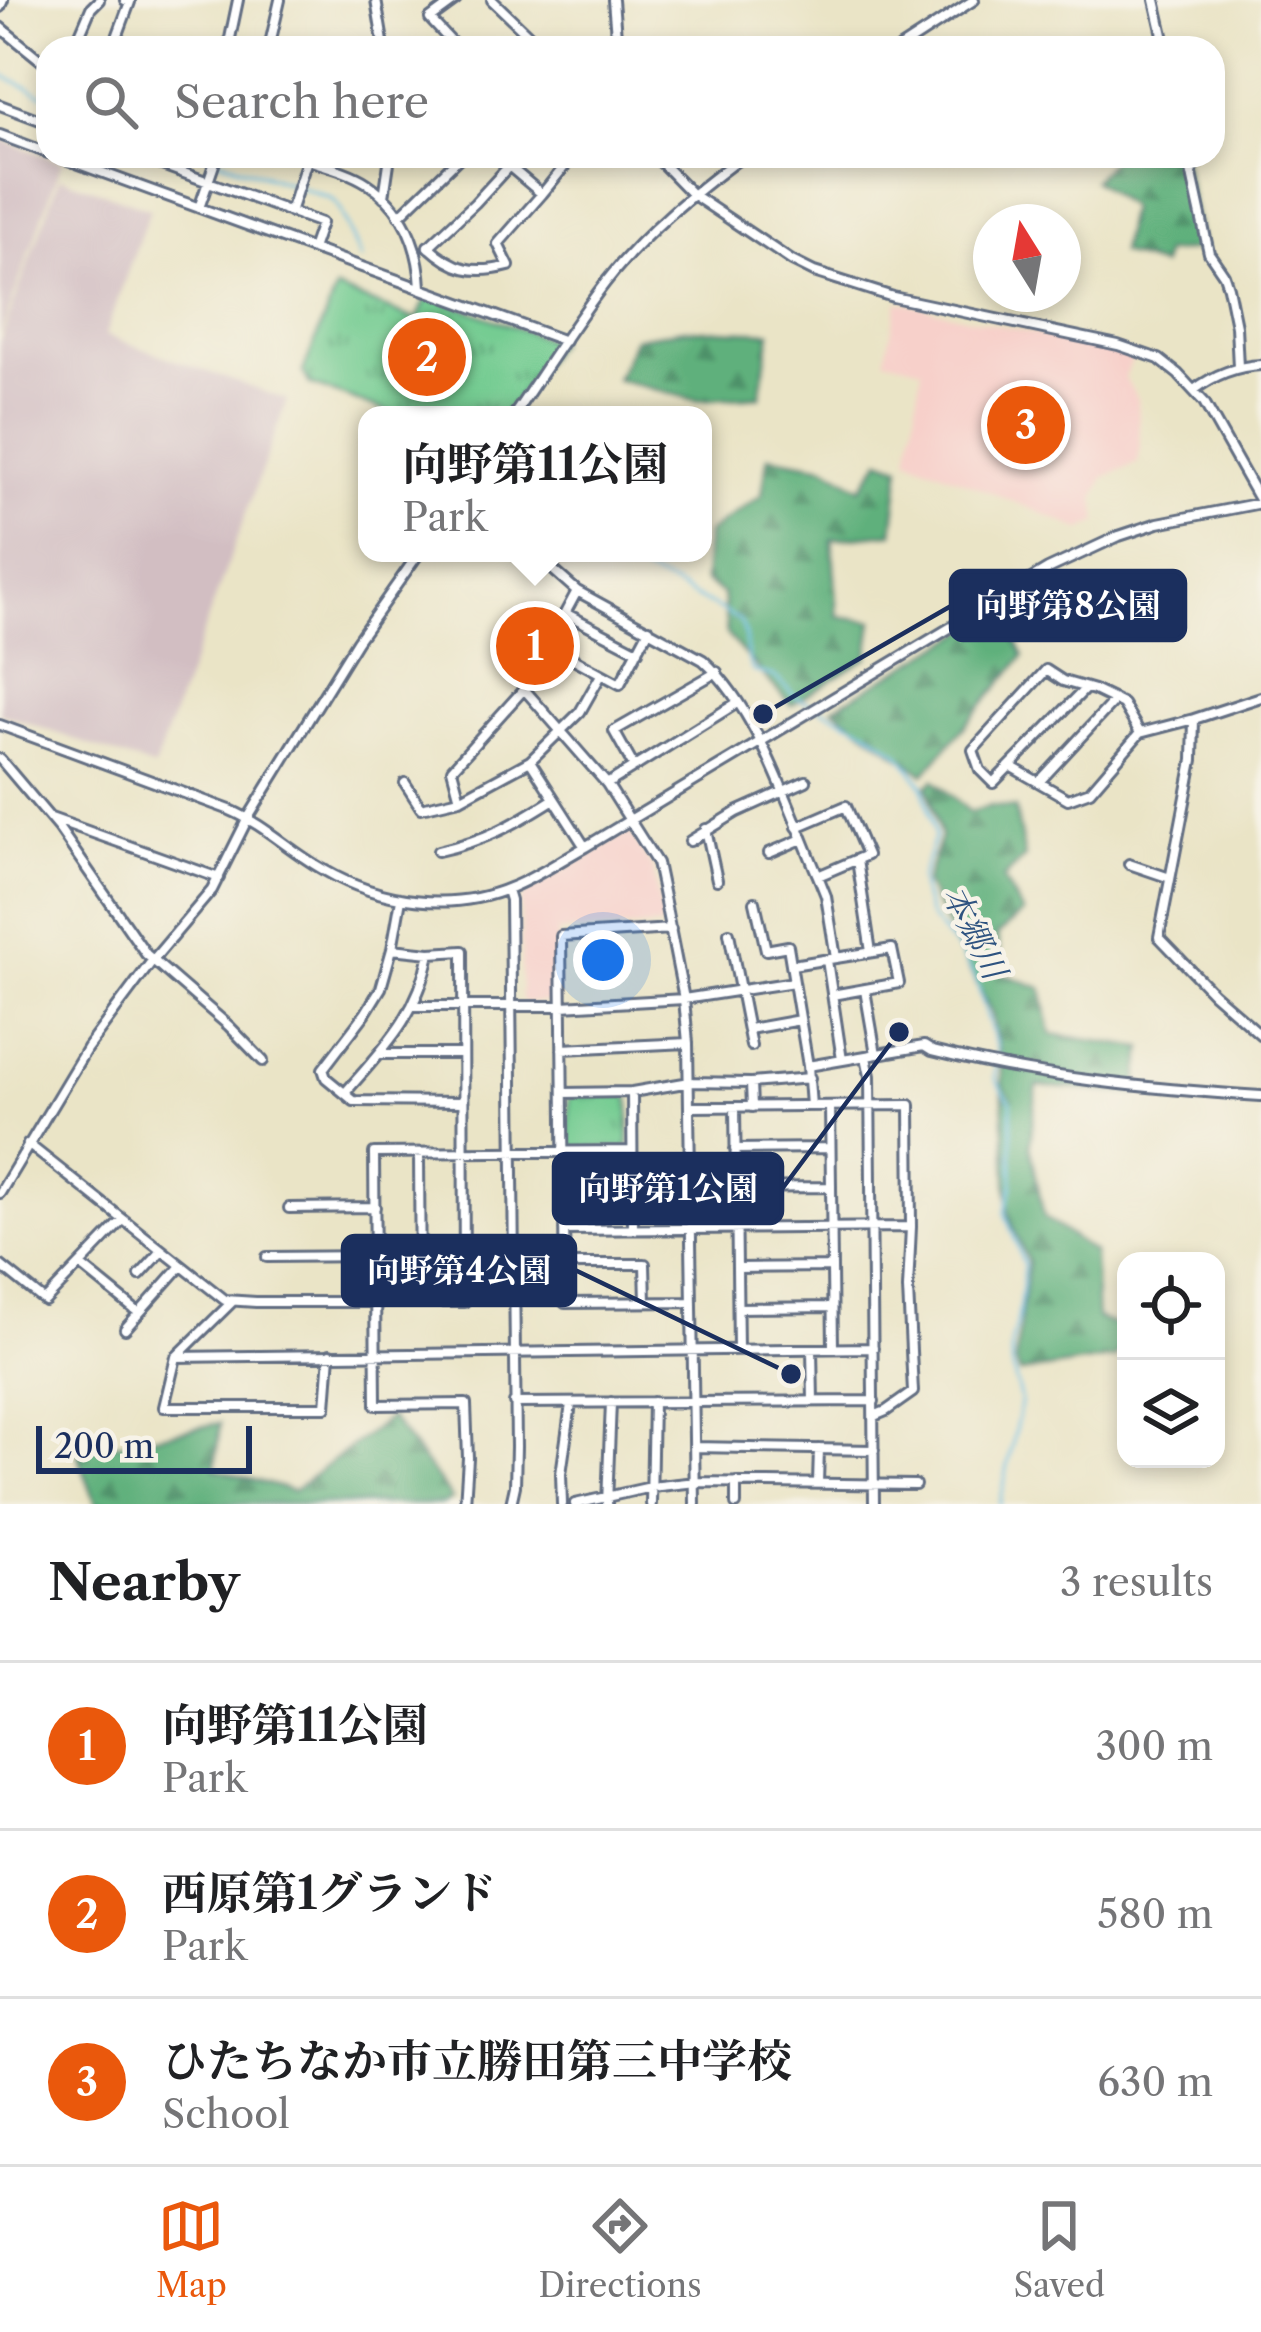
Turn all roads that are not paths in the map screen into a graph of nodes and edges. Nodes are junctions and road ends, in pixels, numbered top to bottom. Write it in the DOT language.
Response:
graph roads {
  1 [pos="99,0"];
  2 [pos="125,0"];
  3 [pos="238,0"];
  4 [pos="280,0"];
  5 [pos="376,0"];
  6 [pos="456,0"];
  7 [pos="492,0"];
  8 [pos="613,0"];
  9 [pos="974,0"];
  10 [pos="1155,0"];
  11 [pos="0,27"];
  12 [pos="79,36"];
  13 [pos="117,36"];
  14 [pos="230,36"];
  15 [pos="272,36"];
  16 [pos="382,36"];
  17 [pos="446,36"];
  18 [pos="530,36"];
  19 [pos="616,36"];
  20 [pos="918,36"];
  21 [pos="1163,36"];
  22 [pos="36,56"];
  23 [pos="0,105"];
  24 [pos="36,118"];
  25 [pos="0,135"];
  26 [pos="36,148"];
  27 [pos="98,168"];
  28 [pos="169,168"];
  29 [pos="213,168"];
  30 [pos="304,168"];
  31 [pos="328,168"];
  32 [pos="388,168"];
  33 [pos="448,168"];
  34 [pos="507,168"];
  35 [pos="511,168"];
  36 [pos="563,168"];
  37 [pos="667,168"];
  38 [pos="727,168"];
  39 [pos="1191,168"];
  40 [pos="208,182"];
  41 [pos="542,194"];
  42 [pos="692,194"];
  43 [pos="384,199"];
  44 [pos="199,208"];
  45 [pos="290,212"];
  46 [pos="399,215"];
  47 [pos="428,246"];
  48 [pos="312,249"];
  49 [pos="418,256"];
  50 [pos="421,287"];
  51 [pos="565,341"];
  52 [pos="1261,364"];
  53 [pos="1238,367"];
  54 [pos="1194,391"];
  55 [pos="520,406"];
  56 [pos="1261,503"];
  57 [pos="413,562"];
  58 [pos="544,562"];
  59 [pos="577,591"];
  60 [pos="566,613"];
  61 [pos="649,629"];
  62 [pos="638,651"];
  63 [pos="716,672"];
  64 [pos="601,675"];
  65 [pos="1086,688"];
  66 [pos="1261,698"];
  67 [pos="1115,700"];
  68 [pos="737,703"];
  69 [pos="1193,719"];
  70 [pos="0,724"];
  71 [pos="560,730"];
  72 [pos="1140,733"];
  73 [pos="760,742"];
  74 [pos="0,759"];
  75 [pos="530,761"];
  76 [pos="1010,766"];
  77 [pos="634,767"];
  78 [pos="806,781"];
  79 [pos="1039,782"];
  80 [pos="405,783"];
  81 [pos="607,784"];
  82 [pos="782,791"];
  83 [pos="460,799"];
  84 [pos="554,800"];
  85 [pos="50,818"];
  86 [pos="248,818"];
  87 [pos="630,819"];
  88 [pos="797,827"];
  89 [pos="706,829"];
  90 [pos="802,839"];
  91 [pos="689,841"];
  92 [pos="585,847"];
  93 [pos="438,851"];
  94 [pos="769,853"];
  95 [pos="857,860"];
  96 [pos="1129,864"];
  97 [pos="818,876"];
  98 [pos="219,878"];
  99 [pos="1170,878"];
  100 [pos="717,880"];
  101 [pos="507,890"];
  102 [pos="401,899"];
  103 [pos="755,902"];
  104 [pos="671,929"];
  105 [pos="729,934"];
  106 [pos="392,949"];
  107 [pos="430,952"];
  108 [pos="871,952"];
  109 [pos="831,959"];
  110 [pos="152,961"];
  111 [pos="792,965"];
  112 [pos="794,982"];
  113 [pos="865,990"];
  114 [pos="742,991"];
  115 [pos="832,995"];
  116 [pos="684,999"];
  117 [pos="414,1006"];
  118 [pos="463,1006"];
  119 [pos="512,1006"];
  120 [pos="562,1006"];
  121 [pos="800,1020"];
  122 [pos="749,1029"];
  123 [pos="1261,1035"];
  124 [pos="688,1042"];
  125 [pos="751,1046"];
  126 [pos="562,1049"];
  127 [pos="379,1054"];
  128 [pos="463,1054"];
  129 [pos="871,1055"];
  130 [pos="842,1060"];
  131 [pos="263,1061"];
  132 [pos="808,1066"];
  133 [pos="810,1078"];
  134 [pos="690,1082"];
  135 [pos="751,1083"];
  136 [pos="632,1092"];
  137 [pos="563,1093"];
  138 [pos="345,1094"];
  139 [pos="1261,1096"];
  140 [pos="463,1102"];
  141 [pos="811,1106"];
  142 [pos="830,1106"];
  143 [pos="870,1106"];
  144 [pos="690,1107"];
  145 [pos="735,1107"];
  146 [pos="752,1107"];
  147 [pos="28,1144"];
  148 [pos="830,1148"];
  149 [pos="736,1149"];
  150 [pos="631,1151"];
  151 [pos="562,1152"];
  152 [pos="464,1153"];
  153 [pos="513,1153"];
  154 [pos="419,1154"];
  155 [pos="691,1177"];
  156 [pos="632,1178"];
  157 [pos="831,1187"];
  158 [pos="736,1188"];
  159 [pos="0,1193"];
  160 [pos="374,1207"];
  161 [pos="289,1208"];
  162 [pos="123,1220"];
  163 [pos="832,1227"];
  164 [pos="871,1227"];
  165 [pos="911,1227"];
  166 [pos="691,1228"];
  167 [pos="737,1228"];
  168 [pos="633,1229"];
  169 [pos="564,1230"];
  170 [pos="162,1251"];
  171 [pos="375,1256"];
  172 [pos="267,1257"];
  173 [pos="565,1264"];
  174 [pos="0,1265"];
  175 [pos="80,1265"];
  176 [pos="181,1266"];
  177 [pos="832,1267"];
  178 [pos="737,1268"];
  179 [pos="140,1275"];
  180 [pos="233,1301"];
  181 [pos="420,1302"];
  182 [pos="692,1302"];
  183 [pos="376,1303"];
  184 [pos="646,1303"];
  185 [pos="832,1307"];
  186 [pos="738,1308"];
  187 [pos="140,1313"];
  188 [pos="125,1329"];
  189 [pos="812,1348"];
  190 [pos="833,1348"];
  191 [pos="873,1348"];
  192 [pos="738,1349"];
  193 [pos="692,1350"];
  194 [pos="514,1352"];
  195 [pos="330,1354"];
  196 [pos="374,1354"];
  197 [pos="176,1357"];
  198 [pos="813,1401"];
  199 [pos="874,1401"];
  200 [pos="611,1402"];
  201 [pos="653,1402"];
  202 [pos="693,1402"];
  203 [pos="514,1403"];
  204 [pos="571,1403"];
  205 [pos="874,1416"];
  206 [pos="694,1447"];
  207 [pos="819,1449"];
  208 [pos="874,1450"];
  209 [pos="696,1482"];
  210 [pos="736,1482"];
  211 [pos="818,1484"];
  212 [pos="874,1485"];
  213 [pos="914,1486"];
  214 [pos="651,1487"];
  215 [pos="608,1500"];
  216 [pos="465,1504"];
  217 [pos="511,1504"];
  218 [pos="562,1504"];
  219 [pos="575,1504"];
  220 [pos="651,1504"];
  221 [pos="695,1504"];
  222 [pos="736,1504"];
  223 [pos="874,1504"];
  1 -- 12 [label="street"];
  2 -- 13 [label="street"];
  3 -- 14 [label="street"];
  4 -- 15 [label="street"];
  5 -- 16 [label="street"];
  6 -- 17 [label="street"];
  7 -- 18 [label="street"];
  8 -- 19 [label="street"];
  9 -- 20 [label="street"];
  10 -- 21 [label="street"];
  11 -- 22 [label="street"];
  23 -- 24 [label="street"];
  25 -- 26 [label="street"];
  27 -- 44 [label="street"];
  28 -- 40 [label="street"];
  29 -- 40 [label="street"];
  30 -- 45 [label="street"];
  31 -- 43 [label="street"];
  32 -- 43 [label="street"];
  33 -- 46 [label="street"];
  34 -- 47 [label="street"];
  35 -- 41 [label="street"];
  36 -- 41 [label="street"];
  37 -- 42 [label="street"];
  38 -- 42 [label="street"];
  39 -- 53 [label="street"];
  40 -- 44 [label="street"];
  40 -- 45 [label="street"];
  41 -- 47 [label="street"];
  42 -- 51 [label="street"];
  42 -- 54 [label="street"];
  43 -- 46 [label="street"];
  44 -- 48 [label="street"];
  45 -- 48 [label="street"];
  46 -- 49 [label="street"];
  47 -- 49 [label="street"];
  48 -- 50 [label="street"];
  49 -- 50 [label="street"];
  50 -- 51 [label="street"];
  51 -- 55 [label="street"];
  52 -- 53 [label="street"];
  53 -- 54 [label="street"];
  54 -- 56 [label="street"];
  56 -- 73 [label="street"];
  57 -- 86 [label="street"];
  58 -- 59 [label="street"];
  59 -- 60 [label="street"];
  59 -- 61 [label="street"];
  60 -- 62 [label="street"];
  60 -- 64 [label="street"];
  61 -- 62 [label="street"];
  61 -- 63 [label="street"];
  62 -- 64 [label="street"];
  63 -- 68 [label="street"];
  63 -- 77 [label="street"];
  64 -- 71 [label="street"];
  65 -- 67 [label="street"];
  65 -- 76 [label="street"];
  65 -- 76 [label="street"];
  66 -- 69 [label="street"];
  67 -- 72 [label="street"];
  67 -- 79 [label="street"];
  68 -- 73 [label="street"];
  68 -- 77 [label="street"];
  69 -- 72 [label="street"];
  69 -- 99 [label="street"];
  70 -- 86 [label="street"];
  71 -- 75 [label="street"];
  71 -- 81 [label="street"];
  71 -- 83 [label="street"];
  72 -- 79 [label="street"];
  73 -- 82 [label="street"];
  73 -- 87 [label="street"];
  74 -- 85 [label="street"];
  75 -- 83 [label="street"];
  75 -- 84 [label="street"];
  76 -- 79 [label="street"];
  77 -- 81 [label="street"];
  78 -- 82 [label="street"];
  80 -- 83 [label="street"];
  81 -- 87 [label="street"];
  82 -- 88 [label="street"];
  82 -- 89 [label="street"];
  84 -- 92 [label="street"];
  84 -- 93 [label="street"];
  85 -- 98 [label="street"];
  85 -- 110 [label="street"];
  86 -- 98 [label="street"];
  86 -- 102 [label="street"];
  87 -- 92 [label="street"];
  87 -- 104 [label="street"];
  88 -- 90 [label="street"];
  88 -- 95 [label="street"];
  89 -- 91 [label="street"];
  89 -- 100 [label="street"];
  90 -- 94 [label="street"];
  90 -- 97 [label="street"];
  92 -- 101 [label="street"];
  95 -- 97 [label="street"];
  95 -- 108 [label="street"];
  96 -- 99 [label="street"];
  97 -- 109 [label="street"];
  98 -- 110 [label="street"];
  99 -- 123 [label="street"];
  101 -- 102 [label="street"];
  101 -- 119 [label="street"];
  102 -- 106 [label="street"];
  103 -- 111 [label="street"];
  104 -- 116 [label="street"];
  104 -- 120 [label="street"];
  105 -- 114 [label="street"];
  106 -- 107 [label="street"];
  106 -- 138 [label="street"];
  107 -- 117 [label="street"];
  107 -- 118 [label="street"];
  108 -- 109 [label="street"];
  108 -- 113 [label="street"];
  109 -- 111 [label="street"];
  109 -- 115 [label="street"];
  110 -- 131 [label="street"];
  110 -- 147 [label="street"];
  111 -- 112 [label="street"];
  112 -- 114 [label="street"];
  112 -- 121 [label="street"];
  113 -- 115 [label="street"];
  113 -- 129 [label="street"];
  114 -- 116 [label="street"];
  114 -- 122 [label="street"];
  115 -- 130 [label="street"];
  116 -- 120 [label="street"];
  116 -- 124 [label="street"];
  117 -- 118 [label="street"];
  117 -- 127 [label="street"];
  118 -- 119 [label="street"];
  118 -- 128 [label="street"];
  119 -- 120 [label="street"];
  119 -- 153 [label="street"];
  120 -- 126 [label="street"];
  121 -- 122 [label="street"];
  121 -- 132 [label="street"];
  122 -- 125 [label="street"];
  124 -- 126 [label="street"];
  124 -- 134 [label="street"];
  126 -- 137 [label="street"];
  127 -- 128 [label="street"];
  127 -- 138 [label="street"];
  128 -- 140 [label="street"];
  129 -- 130 [label="street"];
  129 -- 139 [label="street"];
  129 -- 143 [label="street"];
  130 -- 132 [label="street"];
  132 -- 133 [label="street"];
  133 -- 135 [label="street"];
  133 -- 141 [label="street"];
  134 -- 135 [label="street"];
  134 -- 136 [label="street"];
  134 -- 144 [label="street"];
  135 -- 146 [label="street"];
  136 -- 137 [label="street"];
  136 -- 150 [label="street"];
  137 -- 151 [label="street"];
  138 -- 140 [label="street"];
  140 -- 152 [label="street"];
  141 -- 142 [label="street"];
  141 -- 146 [label="street"];
  142 -- 143 [label="street"];
  142 -- 148 [label="street"];
  143 -- 164 [label="street"];
  143 -- 165 [label="street"];
  144 -- 145 [label="street"];
  144 -- 155 [label="street"];
  145 -- 146 [label="street"];
  145 -- 149 [label="street"];
  147 -- 159 [label="street"];
  147 -- 162 [label="street"];
  148 -- 149 [label="street"];
  148 -- 157 [label="street"];
  149 -- 158 [label="street"];
  150 -- 151 [label="street"];
  150 -- 156 [label="street"];
  151 -- 153 [label="street"];
  151 -- 169 [label="street"];
  152 -- 153 [label="street"];
  152 -- 154 [label="street"];
  152 -- 181 [label="street"];
  153 -- 194 [label="street"];
  154 -- 160 [label="street"];
  154 -- 181 [label="street"];
  155 -- 156 [label="street"];
  155 -- 166 [label="street"];
  156 -- 168 [label="street"];
  157 -- 158 [label="street"];
  157 -- 163 [label="street"];
  158 -- 167 [label="street"];
  160 -- 161 [label="street"];
  160 -- 171 [label="street"];
  162 -- 170 [label="street"];
  162 -- 175 [label="street"];
  163 -- 164 [label="street"];
  163 -- 167 [label="street"];
  163 -- 177 [label="street"];
  164 -- 165 [label="street"];
  164 -- 191 [label="street"];
  165 -- 205 [label="street"];
  166 -- 167 [label="street"];
  166 -- 168 [label="street"];
  166 -- 182 [label="street"];
  167 -- 178 [label="street"];
  168 -- 169 [label="street"];
  169 -- 173 [label="street"];
  170 -- 176 [label="street"];
  170 -- 179 [label="street"];
  171 -- 172 [label="street"];
  171 -- 183 [label="street"];
  173 -- 184 [label="street"];
  173 -- 184 [label="street"];
  174 -- 175 [label="street"];
  175 -- 187 [label="street"];
  176 -- 180 [label="street"];
  176 -- 187 [label="street"];
  177 -- 178 [label="street"];
  177 -- 185 [label="street"];
  178 -- 186 [label="street"];
  180 -- 183 [label="street"];
  180 -- 197 [label="street"];
  181 -- 183 [label="street"];
  182 -- 184 [label="street"];
  182 -- 193 [label="street"];
  183 -- 196 [label="street"];
  185 -- 186 [label="street"];
  185 -- 190 [label="street"];
  186 -- 192 [label="street"];
  187 -- 188 [label="street"];
  189 -- 190 [label="street"];
  189 -- 192 [label="street"];
  189 -- 198 [label="street"];
  190 -- 191 [label="street"];
  191 -- 199 [label="street"];
  192 -- 193 [label="street"];
  193 -- 194 [label="street"];
  193 -- 202 [label="street"];
  194 -- 196 [label="street"];
  194 -- 203 [label="street"];
  195 -- 196 [label="street"];
  195 -- 197 [label="street"];
  195 -- 197 [label="street"];
  196 -- 216 [label="street"];
  198 -- 199 [label="street"];
  198 -- 202 [label="street"];
  199 -- 205 [label="street"];
  200 -- 201 [label="street"];
  200 -- 204 [label="street"];
  200 -- 215 [label="street"];
  201 -- 202 [label="street"];
  201 -- 214 [label="street"];
  202 -- 206 [label="street"];
  203 -- 204 [label="street"];
  203 -- 217 [label="street"];
  204 -- 218 [label="street"];
  205 -- 208 [label="street"];
  206 -- 207 [label="street"];
  206 -- 209 [label="street"];
  207 -- 208 [label="street"];
  207 -- 211 [label="street"];
  208 -- 212 [label="street"];
  209 -- 210 [label="street"];
  209 -- 214 [label="street"];
  209 -- 221 [label="street"];
  210 -- 211 [label="street"];
  210 -- 222 [label="street"];
  211 -- 212 [label="street"];
  212 -- 213 [label="street"];
  212 -- 223 [label="street"];
  214 -- 215 [label="street"];
  214 -- 220 [label="street"];
  215 -- 219 [label="street"];
}
